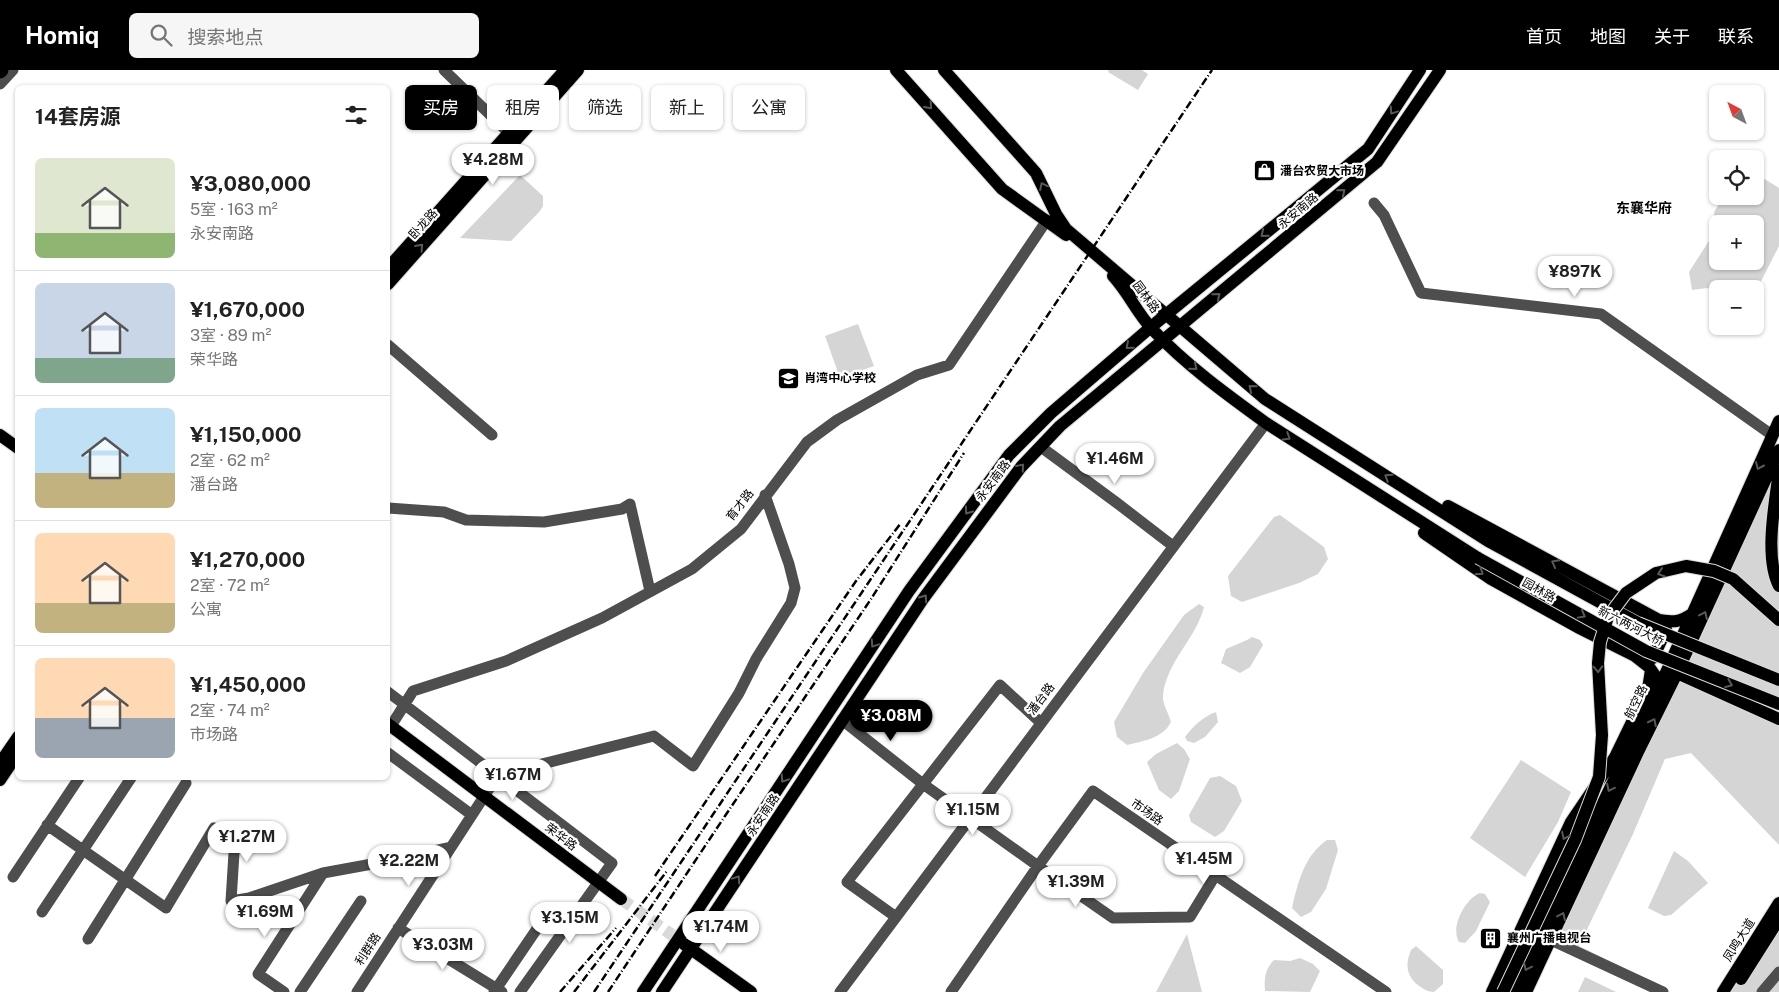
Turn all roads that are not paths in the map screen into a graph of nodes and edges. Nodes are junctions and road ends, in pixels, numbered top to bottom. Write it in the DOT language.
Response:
graph roads {
  1 [pos="13,70"];
  2 [pos="444,70"];
  3 [pos="565,70"];
  4 [pos="578,70"];
  5 [pos="896,70"];
  6 [pos="944,70"];
  7 [pos="1420,70"];
  8 [pos="1440,70"];
  9 [pos="0,84"];
  10 [pos="509,133"];
  11 [pos="1374,203"];
  12 [pos="1047,220"];
  13 [pos="390,266"];
  14 [pos="390,282"];
  15 [pos="1167,315"];
  16 [pos="1151,327"];
  17 [pos="1180,327"];
  18 [pos="1164,340"];
  19 [pos="390,347"];
  20 [pos="1779,422"];
  21 [pos="1266,423"];
  22 [pos="0,435"];
  23 [pos="492,435"];
  24 [pos="1772,435"];
  25 [pos="15,446"];
  26 [pos="1040,447"];
  27 [pos="1779,450"];
  28 [pos="1779,471"];
  29 [pos="1414,494"];
  30 [pos="766,495"];
  31 [pos="390,508"];
  32 [pos="1401,510"];
  33 [pos="1488,541"];
  34 [pos="1173,546"];
  35 [pos="1478,558"];
  36 [pos="1779,586"];
  37 [pos="650,591"];
  38 [pos="1692,614"];
  39 [pos="1661,620"];
  40 [pos="1779,620"];
  41 [pos="1647,666"];
  42 [pos="1677,673"];
  43 [pos="1779,680"];
  44 [pos="1657,691"];
  45 [pos="390,694"];
  46 [pos="1779,704"];
  47 [pos="404,705"];
  48 [pos="1779,719"];
  49 [pos="842,720"];
  50 [pos="1041,723"];
  51 [pos="390,724"];
  52 [pos="390,726"];
  53 [pos="15,741"];
  54 [pos="390,754"];
  55 [pos="15,758"];
  56 [pos="0,763"];
  57 [pos="498,775"];
  58 [pos="0,780"];
  59 [pos="78,780"];
  60 [pos="130,780"];
  61 [pos="186,783"];
  62 [pos="923,784"];
  63 [pos="484,796"];
  64 [pos="472,815"];
  65 [pos="970,818"];
  66 [pos="47,825"];
  67 [pos="451,846"];
  68 [pos="83,850"];
  69 [pos="1038,866"];
  70 [pos="322,873"];
  71 [pos="1215,876"];
  72 [pos="13,877"];
  73 [pos="125,880"];
  74 [pos="598,882"];
  75 [pos="621,900"];
  76 [pos="361,901"];
  77 [pos="1779,903"];
  78 [pos="549,911"];
  79 [pos="42,912"];
  80 [pos="896,917"];
  81 [pos="1779,919"];
  82 [pos="398,928"];
  83 [pos="677,938"];
  84 [pos="88,939"];
  85 [pos="1551,940"];
  86 [pos="691,949"];
  87 [pos="1779,972"];
  88 [pos="497,991"];
  89 [pos="284,992"];
  90 [pos="300,992"];
  91 [pos="357,992"];
  92 [pos="520,992"];
  93 [pos="643,992"];
  94 [pos="662,992"];
  95 [pos="751,992"];
  96 [pos="840,992"];
  97 [pos="951,992"];
  98 [pos="1386,992"];
  99 [pos="1492,992"];
  100 [pos="1503,992"];
  101 [pos="1515,992"];
  102 [pos="1526,992"];
  103 [pos="1663,992"];
  104 [pos="1723,992"];
  105 [pos="1733,992"];
  106 [pos="1762,992"];
  1 -- 9 [label="street"];
  2 -- 10 [label="street"];
  3 -- 10 [label="main road, 卧龙路"];
  14 -- 4 [label="main road, 卧龙路, one-way"];
  5 -- 12 [label="main road, 园林路, one-way"];
  15 -- 6 [label="main road, 园林路, one-way"];
  7 -- 15 [label="main road, 永安南路, one-way"];
  17 -- 8 [label="main road, 永安南路, one-way"];
  10 -- 13 [label="main road, 卧龙路"];
  11 -- 24 [label="street"];
  12 -- 16 [label="main road, 园林路"];
  12 -- 30 [label="street, 育才路"];
  15 -- 16 [label="main road, 永安南路"];
  15 -- 17 [label="main road, 园林路"];
  16 -- 18 [label="main road, 园林路"];
  16 -- 83 [label="main road, 永安南路, one-way"];
  17 -- 18 [label="main road, 永安南路"];
  29 -- 17 [label="main road, 园林路, one-way"];
  18 -- 21 [label="main road, 园林路, one-way"];
  18 -- 26 [label="main road, 永安南路"];
  19 -- 23 [label="street"];
  20 -- 24 [label="main road, 航空路"];
  21 -- 32 [label="main road, 园林路, one-way"];
  21 -- 34 [label="street, 潘台路"];
  22 -- 25 [label="main road"];
  24 -- 38 [label="main road, 航空路, one-way"];
  26 -- 34 [label="street"];
  49 -- 26 [label="main road, 永安南路, one-way"];
  42 -- 27 [label="main road, 航空路, one-way"];
  28 -- 36 [label="main road"];
  29 -- 33 [label="main road, 园林路"];
  39 -- 29 [label="main road, 园林路, one-way"];
  30 -- 37 [label="street, 育才路"];
  30 -- 57 [label="street"];
  31 -- 37 [label="street"];
  32 -- 35 [label="main road, 园林路"];
  32 -- 41 [label="main road, 园林路, one-way"];
  33 -- 43 [label="main road, 新六两河大桥, bridge"];
  34 -- 50 [label="street, 潘台路"];
  35 -- 46 [label="main road, 新六两河大桥, one-way, bridge"];
  37 -- 47 [label="street, 育才路"];
  38 -- 39 [label="main road"];
  38 -- 44 [label="main road, 航空路"];
  39 -- 41 [label="main road"];
  40 -- 100 [label="main road, one-way, bridge"];
  41 -- 44 [label="main road"];
  41 -- 99 [label="main road, one-way"];
  42 -- 48 [label="main road"];
  85 -- 42 [label="main road, 航空路, one-way"];
  44 -- 101 [label="main road, 航空路, one-way"];
  45 -- 47 [label="street"];
  47 -- 51 [label="street, 育才路"];
  47 -- 57 [label="street"];
  49 -- 62 [label="street"];
  86 -- 49 [label="main road, 永安南路, one-way"];
  50 -- 62 [label="street"];
  50 -- 65 [label="street, 潘台路"];
  52 -- 63 [label="main road, 荣华路"];
  53 -- 56 [label="main road"];
  54 -- 64 [label="street"];
  55 -- 58 [label="main road"];
  57 -- 63 [label="street, 利群路"];
  57 -- 74 [label="street"];
  59 -- 66 [label="street"];
  60 -- 68 [label="street"];
  61 -- 73 [label="street"];
  62 -- 65 [label="street"];
  62 -- 80 [label="street"];
  63 -- 64 [label="street, 利群路"];
  63 -- 74 [label="main road, 荣华路"];
  64 -- 67 [label="street, 利群路"];
  65 -- 69 [label="street"];
  65 -- 80 [label="street, 潘台路"];
  66 -- 68 [label="street"];
  66 -- 72 [label="street"];
  67 -- 70 [label="street"];
  67 -- 82 [label="street, 利群路"];
  68 -- 73 [label="street"];
  68 -- 79 [label="street"];
  69 -- 71 [label="street"];
  69 -- 71 [label="street, 市场路"];
  69 -- 97 [label="street"];
  70 -- 73 [label="street"];
  70 -- 89 [label="street"];
  71 -- 98 [label="street, 市场路"];
  73 -- 84 [label="street"];
  74 -- 75 [label="main road, 荣华路"];
  74 -- 92 [label="street"];
  76 -- 90 [label="street"];
  77 -- 104 [label="main road, 凤鸣大道"];
  78 -- 88 [label="street"];
  80 -- 96 [label="street, 潘台路"];
  81 -- 105 [label="main road, 凤鸣大道"];
  82 -- 88 [label="street"];
  82 -- 91 [label="street, 利群路"];
  83 -- 86 [label="main road"];
  83 -- 93 [label="main road, 永安南路"];
  85 -- 102 [label="main road, 航空路"];
  85 -- 103 [label="street"];
  86 -- 94 [label="main road, 永安南路"];
  86 -- 95 [label="main road"];
  87 -- 106 [label="street"];
}
